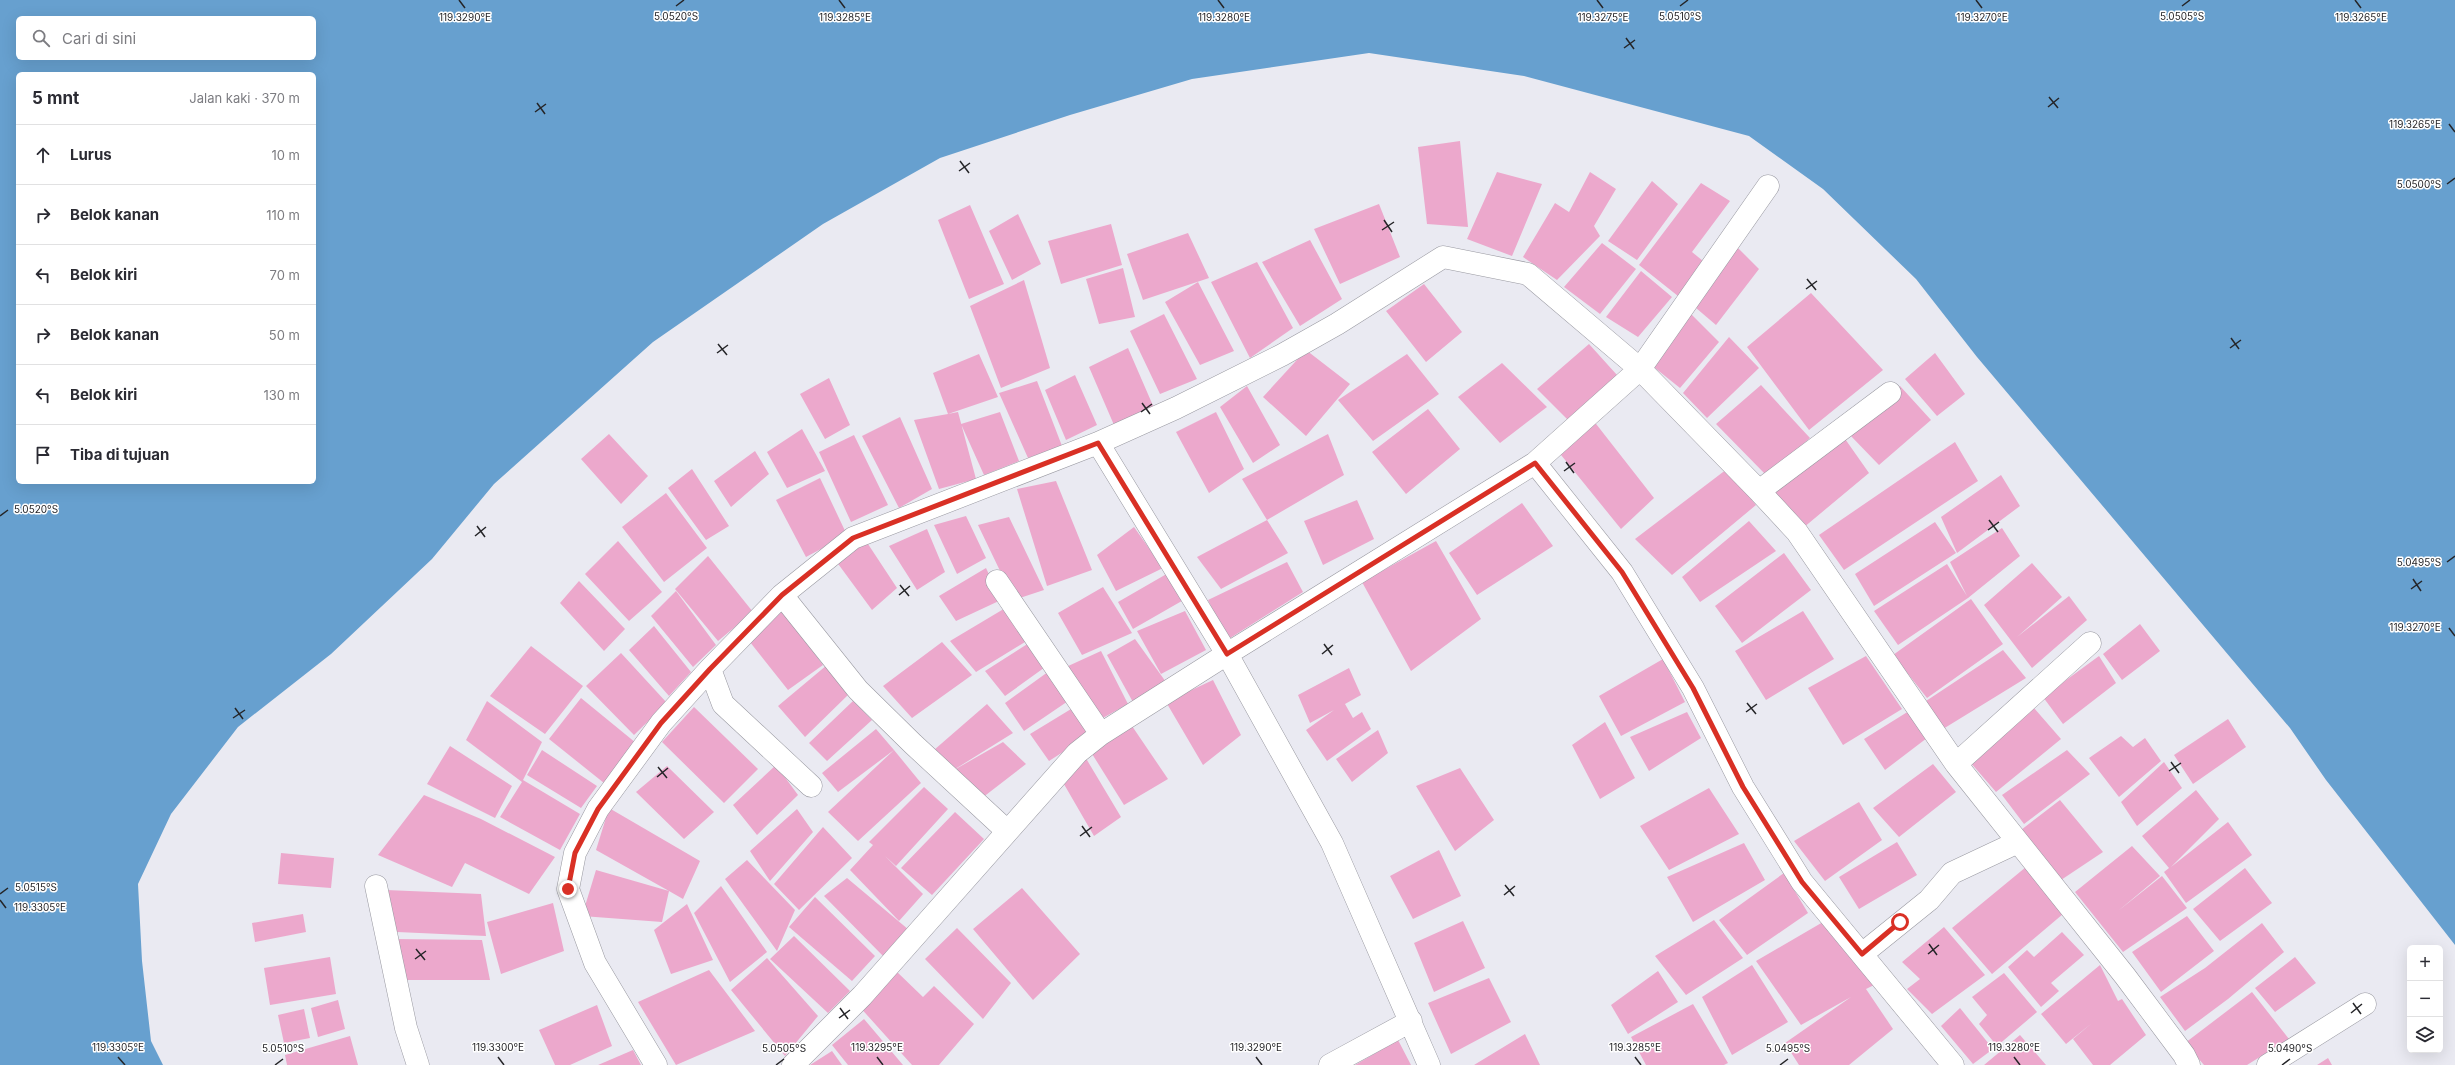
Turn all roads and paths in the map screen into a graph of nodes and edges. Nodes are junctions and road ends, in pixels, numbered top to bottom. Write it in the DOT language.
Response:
graph roads {
  1 [pos="1768,186"];
  2 [pos="1640,369"];
  3 [pos="1890,393"];
  4 [pos="1098,443"];
  5 [pos="1535,463"];
  6 [pos="1759,491"];
  7 [pos="997,581"];
  8 [pos="782,595"];
  9 [pos="2090,643"];
  10 [pos="1227,654"];
  11 [pos="710,669"];
  12 [pos="1101,734"];
  13 [pos="1956,764"];
  14 [pos="810,786"];
  15 [pos="1007,831"];
  16 [pos="2018,842"];
  17 [pos="376,886"];
  18 [pos="1862,954"];
  19 [pos="2365,1004"];
  20 [pos="1411,1021"];
  21 [pos="418,1065"];
  22 [pos="656,1065"];
  23 [pos="793,1065"];
  24 [pos="1330,1065"];
  25 [pos="1429,1065"];
  26 [pos="1953,1065"];
  27 [pos="2189,1065"];
  28 [pos="2268,1065"];
  1 -- 2 [label="street"];
  2 -- 4 [label="street"];
  2 -- 5 [label="street"];
  2 -- 6 [label="street"];
  3 -- 6 [label="street"];
  4 -- 8 [label="street"];
  4 -- 10 [label="street"];
  5 -- 10 [label="street"];
  5 -- 18 [label="street"];
  6 -- 13 [label="street"];
  7 -- 12 [label="street"];
  8 -- 11 [label="street"];
  8 -- 15 [label="street"];
  9 -- 13 [label="street"];
  10 -- 12 [label="street"];
  10 -- 20 [label="street"];
  11 -- 14 [label="street"];
  11 -- 22 [label="street"];
  12 -- 15 [label="street"];
  13 -- 16 [label="street"];
  15 -- 23 [label="street"];
  16 -- 18 [label="street"];
  16 -- 27 [label="street"];
  17 -- 21 [label="street"];
  18 -- 26 [label="street"];
  19 -- 28 [label="street"];
  20 -- 24 [label="street"];
  20 -- 25 [label="street"];
}
